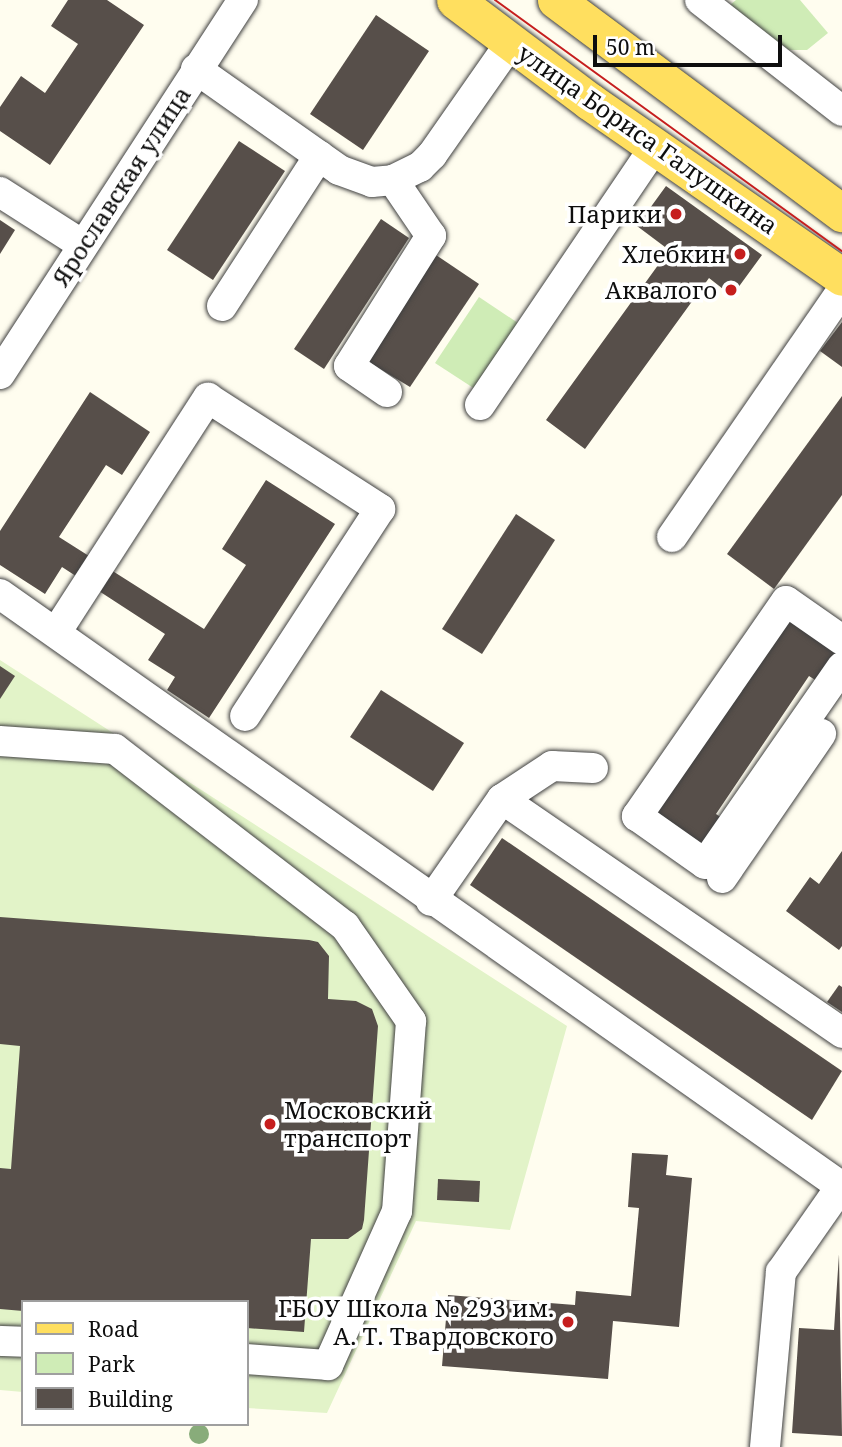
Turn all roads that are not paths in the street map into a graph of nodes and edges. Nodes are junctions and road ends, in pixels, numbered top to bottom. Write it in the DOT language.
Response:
graph roads {
  1 [pos="243,0"];
  2 [pos="455,0"];
  3 [pos="555,0"];
  4 [pos="704,1"];
  5 [pos="512,42"];
  6 [pos="196,69"];
  7 [pos="842,111"];
  8 [pos="656,145"];
  9 [pos="319,156"];
  10 [pos="393,180"];
  11 [pos="0,192"];
  12 [pos="842,214"];
  13 [pos="83,245"];
  14 [pos="842,276"];
  15 [pos="842,291"];
  16 [pos="222,306"];
  17 [pos="0,374"];
  18 [pos="387,392"];
  19 [pos="480,405"];
  20 [pos="672,537"];
  21 [pos="0,594"];
  22 [pos="57,631"];
  23 [pos="842,640"];
  24 [pos="842,667"];
  25 [pos="842,702"];
  26 [pos="245,716"];
  27 [pos="0,741"];
  28 [pos="593,768"];
  29 [pos="502,799"];
  30 [pos="722,878"];
  31 [pos="431,901"];
  32 [pos="842,1033"];
  33 [pos="842,1186"];
  34 [pos="0,1341"];
  35 [pos="21,1342"];
  36 [pos="248,1359"];
  37 [pos="765,1447"];
  1 -- 6 [label="street, Ярославская улица"];
  2 -- 5 [label="main road, улица Бориса Галушкина"];
  3 -- 12 [label="main road, улица Бориса Галушкина"];
  4 -- 7 [label="street"];
  5 -- 8 [label="main road, улица Бориса Галушкина"];
  5 -- 10 [label="street"];
  6 -- 9 [label="street"];
  6 -- 13 [label="street, Ярославская улица"];
  8 -- 14 [label="main road, улица Бориса Галушкина"];
  8 -- 19 [label="street"];
  9 -- 10 [label="street"];
  9 -- 16 [label="street"];
  10 -- 18 [label="street"];
  11 -- 13 [label="street"];
  13 -- 17 [label="street, Ярославская улица"];
  15 -- 20 [label="street"];
  21 -- 22 [label="street"];
  22 -- 26 [label="street"];
  22 -- 31 [label="street"];
  23 -- 24 [label="street"];
  25 -- 30 [label="street"];
  27 -- 36 [label="street"];
  28 -- 29 [label="street"];
  29 -- 31 [label="street"];
  29 -- 32 [label="street"];
  31 -- 33 [label="street"];
  33 -- 37 [label="street"];
  34 -- 35 [label="street"];
}
